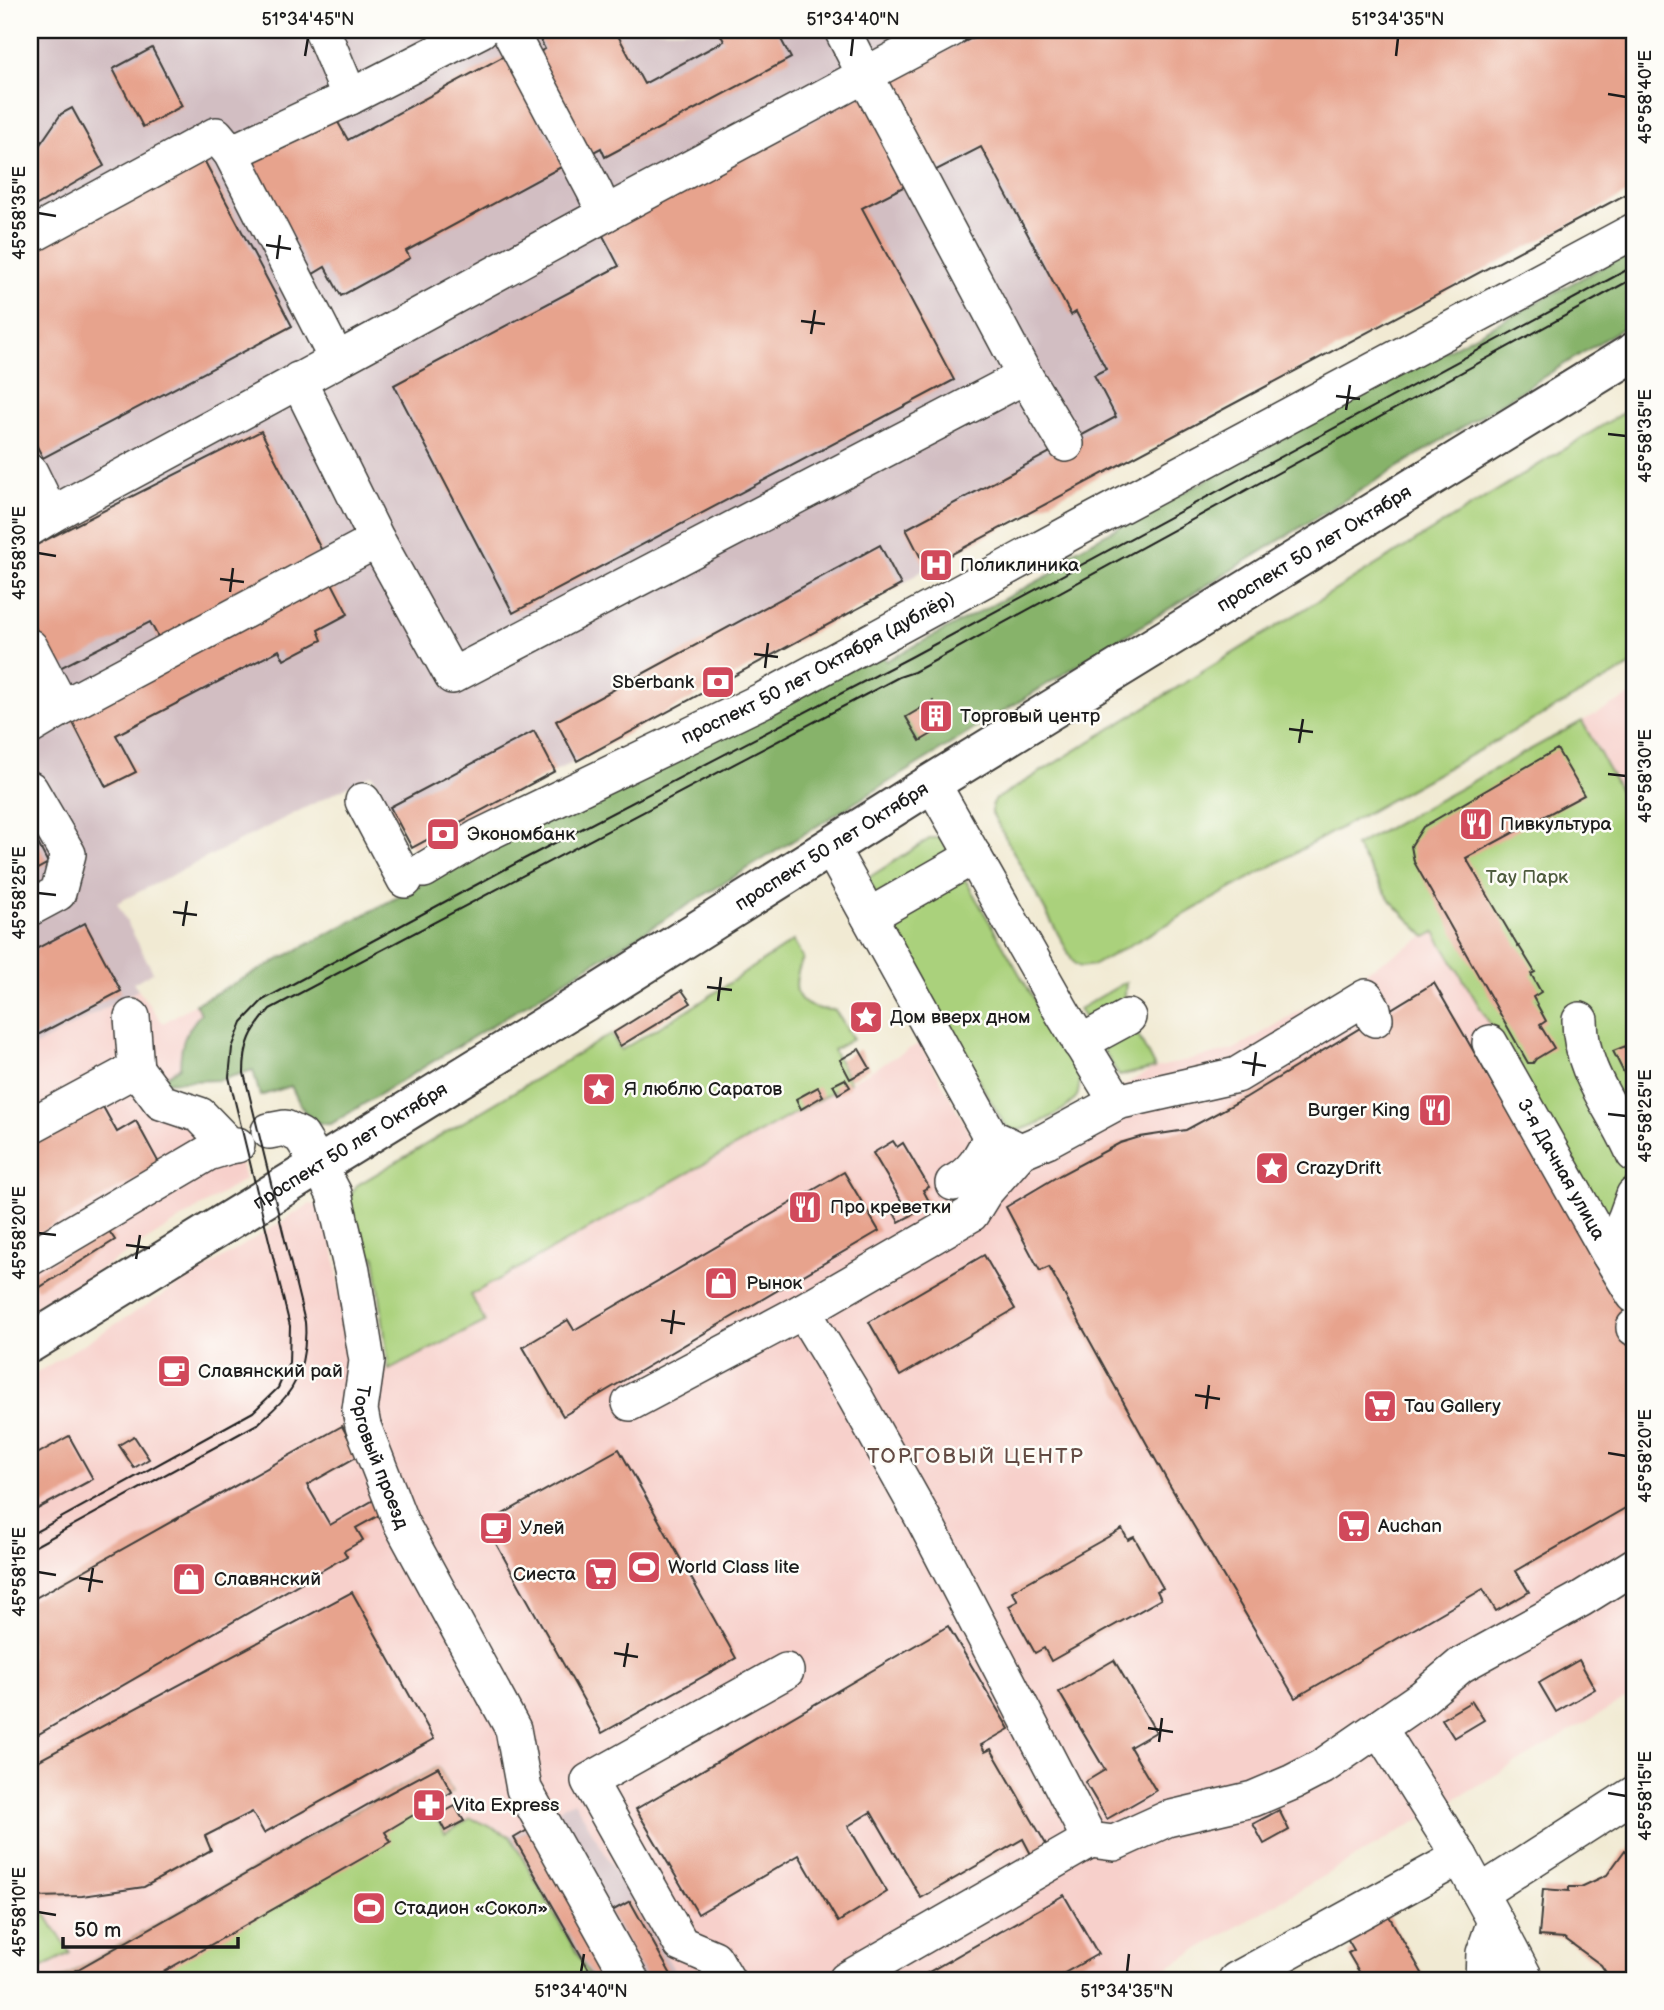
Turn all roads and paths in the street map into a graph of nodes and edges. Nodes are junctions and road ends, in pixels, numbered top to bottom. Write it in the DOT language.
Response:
graph roads {
  1 [pos="322,30"];
  2 [pos="481,30"];
  3 [pos="509,30"];
  4 [pos="842,30"];
  5 [pos="950,30"];
  6 [pos="865,75"];
  7 [pos="350,97"];
  8 [pos="232,153"];
  9 [pos="605,215"];
  10 [pos="1634,232"];
  11 [pos="30,236"];
  12 [pos="1634,352"];
  13 [pos="337,359"];
  14 [pos="1025,376"];
  15 [pos="298,380"];
  16 [pos="1066,444"];
  17 [pos="30,472"];
  18 [pos="41,522"];
  19 [pos="377,540"];
  20 [pos="30,647"];
  21 [pos="62,708"];
  22 [pos="30,727"];
  23 [pos="932,783"];
  24 [pos="30,789"];
  25 [pos="363,801"];
  26 [pos="831,848"];
  27 [pos="974,856"];
  28 [pos="30,908"];
  29 [pos="869,916"];
  30 [pos="1370,1008"];
  31 [pos="132,1017"];
  32 [pos="1128,1017"];
  33 [pos="1580,1020"];
  34 [pos="1080,1042"];
  35 [pos="1490,1043"];
  36 [pos="136,1069"];
  37 [pos="1117,1102"];
  38 [pos="30,1126"];
  39 [pos="269,1131"];
  40 [pos="1006,1144"];
  41 [pos="1634,1154"];
  42 [pos="319,1165"];
  43 [pos="953,1183"];
  44 [pos="1634,1195"];
  45 [pos="1609,1254"];
  46 [pos="30,1258"];
  47 [pos="1634,1294"];
  48 [pos="803,1311"];
  49 [pos="30,1343"];
  50 [pos="630,1404"];
  51 [pos="1634,1566"];
  52 [pos="786,1671"];
  53 [pos="1379,1728"];
  54 [pos="1634,1794"];
  55 [pos="1090,1840"];
  56 [pos="1460,1857"];
  57 [pos="1487,1907"];
  58 [pos="631,1980"];
  59 [pos="727,1980"];
  60 [pos="846,1980"];
  61 [pos="1236,1980"];
  62 [pos="1483,1980"];
  63 [pos="1526,1980"];
  1 -- 7 [label="street"];
  2 -- 7 [label="street"];
  3 -- 9 [label="street"];
  4 -- 6 [label="street"];
  5 -- 6 [label="street"];
  6 -- 9 [label="street"];
  6 -- 14 [label="street"];
  7 -- 8 [label="street"];
  8 -- 11 [label="street"];
  8 -- 13 [label="street"];
  9 -- 13 [label="street"];
  10 -- 25 [label="street, проспект 50 лет Октября (дублёр)"];
  12 -- 23 [label="main road, проспект 50 лет Октября"];
  13 -- 15 [label="street"];
  14 -- 16 [label="street"];
  14 -- 19 [label="street"];
  15 -- 18 [label="street"];
  15 -- 19 [label="street"];
  17 -- 18 [label="street"];
  19 -- 21 [label="street"];
  20 -- 21 [label="street"];
  21 -- 22 [label="street"];
  23 -- 26 [label="main road, проспект 50 лет Октября"];
  23 -- 27 [label="street"];
  24 -- 28 [label="street"];
  26 -- 29 [label="street"];
  26 -- 42 [label="main road, проспект 50 лет Октября"];
  27 -- 29 [label="street"];
  27 -- 34 [label="street"];
  29 -- 40 [label="street"];
  30 -- 37 [label="street"];
  31 -- 36 [label="street"];
  32 -- 34 [label="street"];
  33 -- 41 [label="street"];
  34 -- 37 [label="street"];
  35 -- 45 [label="street, 3-я Дачная улица"];
  36 -- 38 [label="street"];
  36 -- 46 [label="street"];
  37 -- 40 [label="street"];
  39 -- 42 [label="street, Торговый проезд"];
  40 -- 43 [label="street"];
  40 -- 48 [label="street"];
  42 -- 49 [label="main road, проспект 50 лет Октября"];
  42 -- 58 [label="street, Торговый проезд"];
  44 -- 45 [label="street"];
  45 -- 47 [label="street, 3-я Дачная улица"];
  48 -- 50 [label="street"];
  48 -- 55 [label="street"];
  51 -- 53 [label="street"];
  52 -- 59 [label="street"];
  53 -- 55 [label="street"];
  53 -- 56 [label="street"];
  54 -- 57 [label="street"];
  55 -- 60 [label="street"];
  56 -- 57 [label="street"];
  56 -- 61 [label="street"];
  57 -- 62 [label="street"];
  57 -- 63 [label="street"];
}
